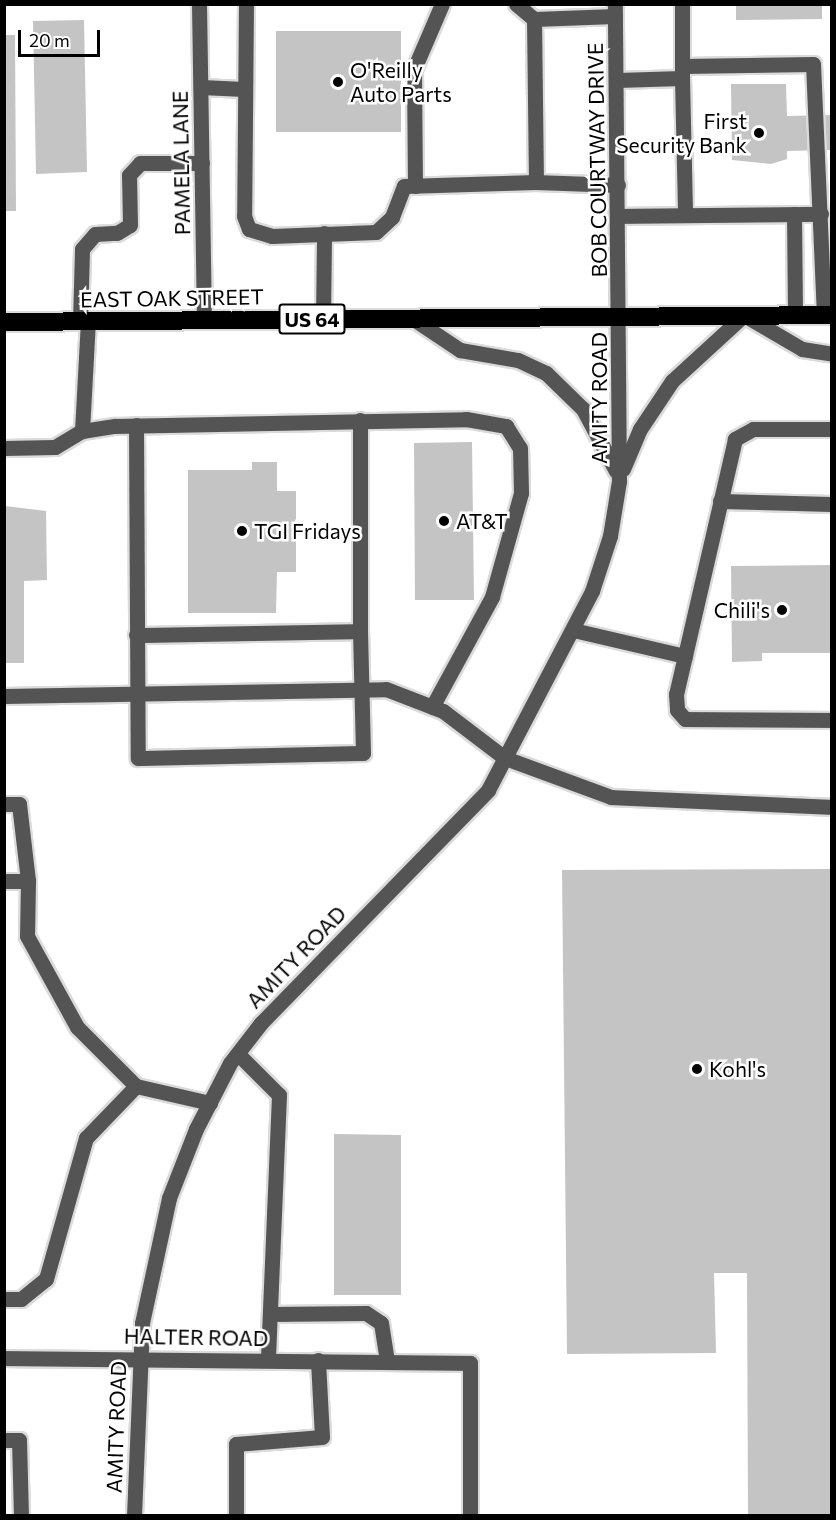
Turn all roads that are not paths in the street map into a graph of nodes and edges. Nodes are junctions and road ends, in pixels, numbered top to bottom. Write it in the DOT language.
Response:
graph roads {
  1 [pos="199,4"];
  2 [pos="246,4"];
  3 [pos="442,4"];
  4 [pos="516,4"];
  5 [pos="682,4"];
  6 [pos="615,10"];
  7 [pos="534,19"];
  8 [pos="683,72"];
  9 [pos="616,80"];
  10 [pos="201,87"];
  11 [pos="244,89"];
  12 [pos="202,163"];
  13 [pos="536,182"];
  14 [pos="618,185"];
  15 [pos="414,186"];
  16 [pos="794,214"];
  17 [pos="821,214"];
  18 [pos="686,215"];
  19 [pos="619,216"];
  20 [pos="324,233"];
  21 [pos="620,315"];
  22 [pos="744,315"];
  23 [pos="795,315"];
  24 [pos="828,315"];
  25 [pos="412,318"];
  26 [pos="323,319"];
  27 [pos="204,321"];
  28 [pos="4,322"];
  29 [pos="84,322"];
  30 [pos="831,354"];
  31 [pos="360,420"];
  32 [pos="136,426"];
  33 [pos="831,429"];
  34 [pos="82,431"];
  35 [pos="4,448"];
  36 [pos="619,481"];
  37 [pos="720,501"];
  38 [pos="831,504"];
  39 [pos="573,630"];
  40 [pos="360,631"];
  41 [pos="136,635"];
  42 [pos="685,656"];
  43 [pos="361,690"];
  44 [pos="136,694"];
  45 [pos="4,696"];
  46 [pos="432,707"];
  47 [pos="831,720"];
  48 [pos="506,758"];
  49 [pos="4,804"];
  50 [pos="831,807"];
  51 [pos="4,881"];
  52 [pos="28,881"];
  53 [pos="238,1054"];
  54 [pos="136,1086"];
  55 [pos="210,1103"];
  56 [pos="4,1299"];
  57 [pos="270,1314"];
  58 [pos="139,1357"];
  59 [pos="4,1358"];
  60 [pos="268,1359"];
  61 [pos="318,1360"];
  62 [pos="387,1362"];
  63 [pos="4,1440"];
  64 [pos="21,1515"];
  65 [pos="134,1515"];
  66 [pos="236,1515"];
  67 [pos="470,1515"];
  1 -- 10 [label="street, PAMELA LANE"];
  2 -- 11 [label="street"];
  3 -- 15 [label="street"];
  4 -- 7 [label="street"];
  5 -- 8 [label="street"];
  6 -- 7 [label="street"];
  6 -- 9 [label="street, BOB COURTWAY DRIVE"];
  7 -- 13 [label="street"];
  8 -- 9 [label="street"];
  8 -- 17 [label="street"];
  8 -- 18 [label="street"];
  9 -- 14 [label="street, BOB COURTWAY DRIVE"];
  10 -- 11 [label="street"];
  10 -- 12 [label="street, PAMELA LANE"];
  11 -- 20 [label="street"];
  12 -- 27 [label="street, PAMELA LANE"];
  12 -- 29 [label="street"];
  13 -- 14 [label="street"];
  13 -- 15 [label="street"];
  14 -- 19 [label="street, BOB COURTWAY DRIVE"];
  15 -- 20 [label="street"];
  16 -- 17 [label="street"];
  16 -- 18 [label="street"];
  16 -- 23 [label="street"];
  17 -- 24 [label="street"];
  18 -- 19 [label="street"];
  19 -- 21 [label="street, BOB COURTWAY DRIVE"];
  20 -- 26 [label="street"];
  21 -- 22 [label="highway, EAST OAK STREET / US 64"];
  21 -- 25 [label="highway, EAST OAK STREET / US 64"];
  21 -- 36 [label="street, AMITY ROAD"];
  22 -- 23 [label="highway, EAST OAK STREET / US 64"];
  22 -- 30 [label="street"];
  22 -- 36 [label="street, AMITY ROAD"];
  23 -- 24 [label="highway, EAST OAK STREET / US 64"];
  25 -- 26 [label="highway, EAST OAK STREET / US 64"];
  25 -- 36 [label="street"];
  26 -- 27 [label="highway, EAST OAK STREET / US 64"];
  27 -- 29 [label="highway, EAST OAK STREET / US 64"];
  28 -- 29 [label="highway, EAST OAK STREET / US 64"];
  29 -- 34 [label="street"];
  31 -- 32 [label="street"];
  31 -- 40 [label="street"];
  31 -- 46 [label="street"];
  32 -- 34 [label="street"];
  32 -- 41 [label="street"];
  33 -- 37 [label="street"];
  34 -- 35 [label="street"];
  36 -- 39 [label="street, AMITY ROAD"];
  37 -- 38 [label="street"];
  37 -- 42 [label="street"];
  39 -- 42 [label="street"];
  39 -- 48 [label="street, AMITY ROAD"];
  40 -- 41 [label="street"];
  40 -- 43 [label="street"];
  41 -- 44 [label="street"];
  42 -- 47 [label="street"];
  43 -- 44 [label="street"];
  43 -- 44 [label="street"];
  43 -- 46 [label="street"];
  44 -- 45 [label="street"];
  46 -- 48 [label="street"];
  48 -- 50 [label="street"];
  48 -- 53 [label="street, AMITY ROAD"];
  49 -- 52 [label="street"];
  51 -- 52 [label="street"];
  52 -- 54 [label="street"];
  53 -- 55 [label="street, AMITY ROAD"];
  53 -- 57 [label="street"];
  54 -- 55 [label="street"];
  54 -- 56 [label="street"];
  55 -- 58 [label="street, AMITY ROAD"];
  57 -- 60 [label="street"];
  57 -- 62 [label="street"];
  58 -- 59 [label="street, HALTER ROAD"];
  58 -- 60 [label="street, HALTER ROAD"];
  58 -- 65 [label="street, AMITY ROAD"];
  60 -- 61 [label="street, HALTER ROAD"];
  61 -- 62 [label="street, HALTER ROAD"];
  61 -- 66 [label="street"];
  62 -- 67 [label="street, HALTER ROAD"];
  63 -- 64 [label="street"];
}
